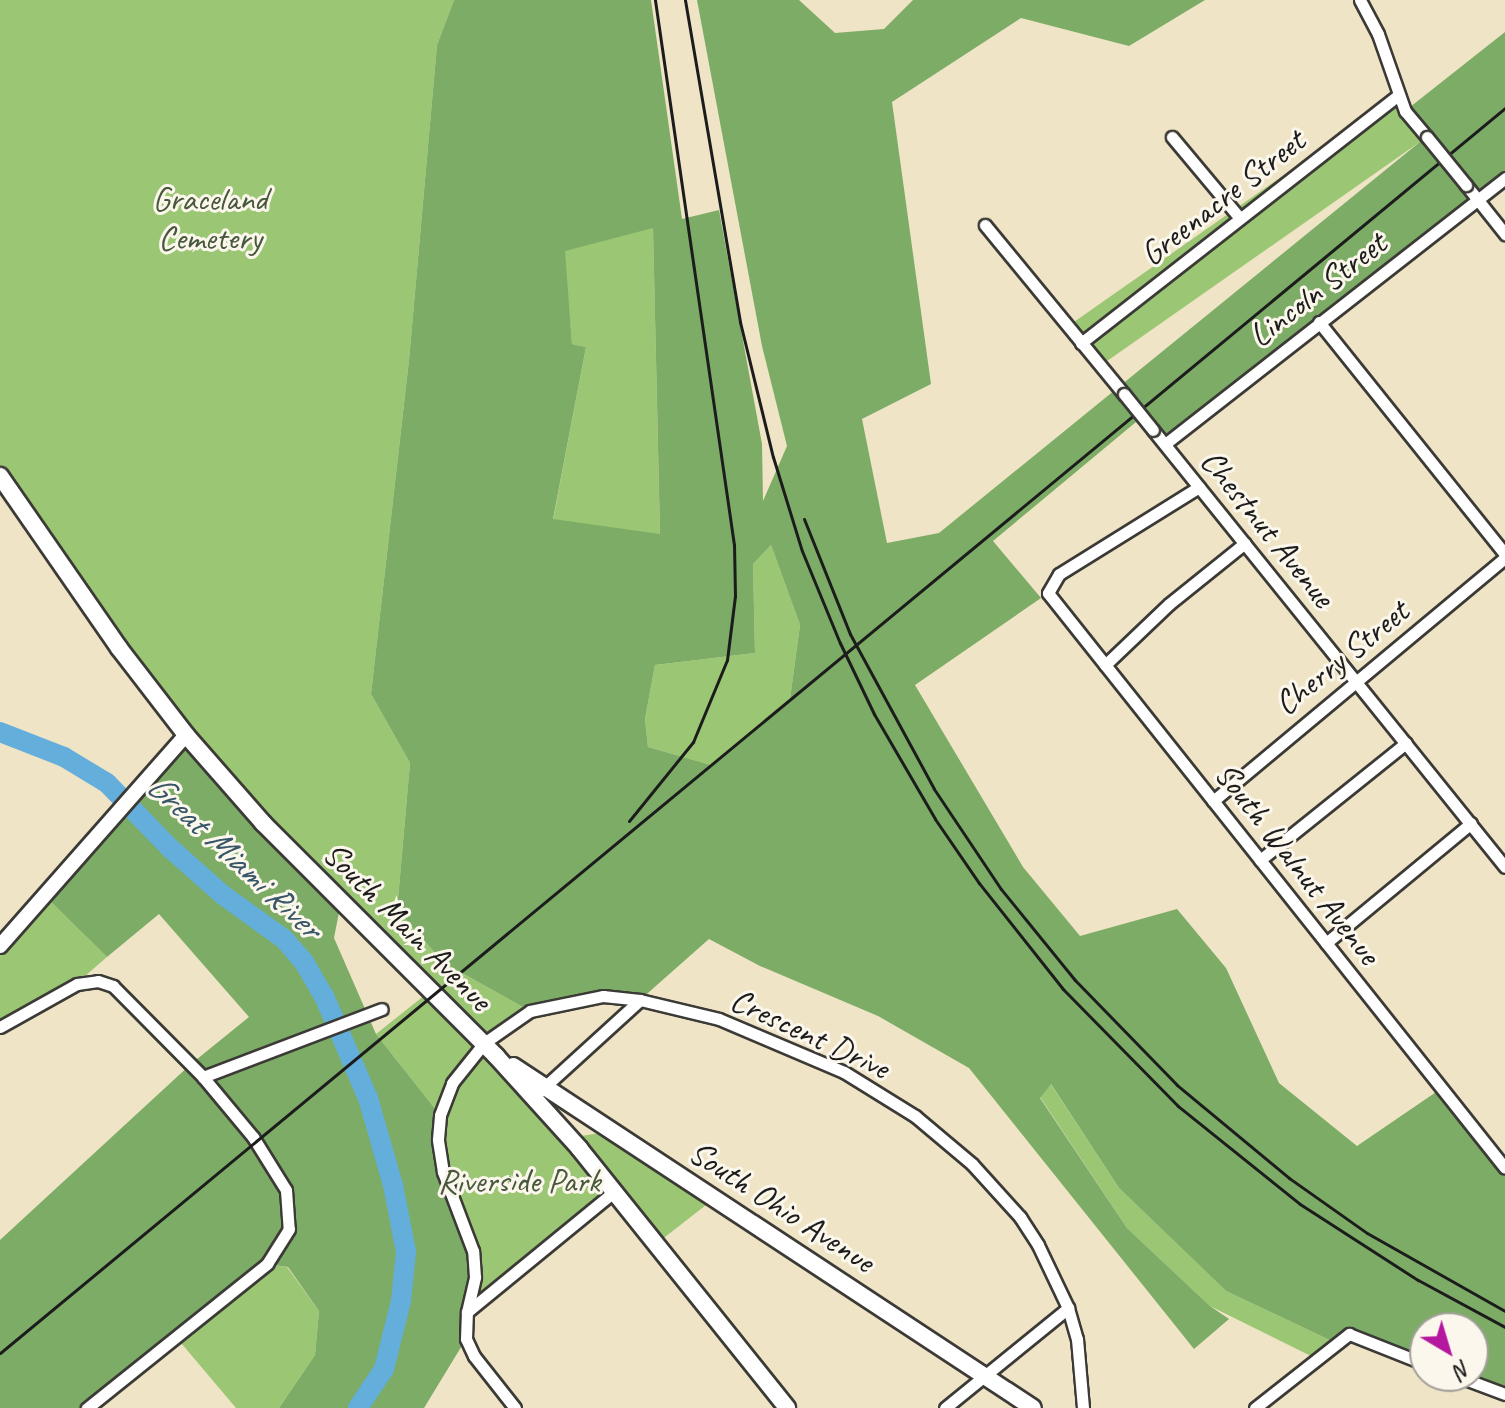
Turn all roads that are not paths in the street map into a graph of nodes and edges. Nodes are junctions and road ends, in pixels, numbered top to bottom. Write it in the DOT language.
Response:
graph roads {
  1 [pos="1360,0"];
  2 [pos="1398,95"];
  3 [pos="1172,137"];
  4 [pos="1505,178"];
  5 [pos="1478,199"];
  6 [pos="1239,217"];
  7 [pos="985,225"];
  8 [pos="1505,234"];
  9 [pos="1319,322"];
  10 [pos="1081,343"];
  11 [pos="1165,444"];
  12 [pos="0,476"];
  13 [pos="1199,487"];
  14 [pos="1245,543"];
  15 [pos="1505,556"];
  16 [pos="1105,665"];
  17 [pos="1356,682"];
  18 [pos="186,735"];
  19 [pos="1406,743"];
  20 [pos="1213,801"];
  21 [pos="1471,823"];
  22 [pos="1260,860"];
  23 [pos="1505,867"];
  24 [pos="1326,943"];
  25 [pos="0,946"];
  26 [pos="640,1000"];
  27 [pos="382,1009"];
  28 [pos="0,1027"];
  29 [pos="484,1043"];
  30 [pos="203,1077"];
  31 [pos="540,1092"];
  32 [pos="1505,1168"];
  33 [pos="615,1191"];
  34 [pos="1068,1308"];
  35 [pos="467,1312"];
  36 [pos="1409,1358"];
  37 [pos="986,1375"];
  38 [pos="87,1408"];
  39 [pos="515,1408"];
  40 [pos="787,1408"];
  41 [pos="945,1408"];
  42 [pos="1033,1408"];
  43 [pos="1083,1408"];
  44 [pos="1255,1408"];
  1 -- 2 [label="street"];
  2 -- 5 [label="street, bridge"];
  2 -- 6 [label="street, Greenacre Street"];
  3 -- 6 [label="street"];
  4 -- 5 [label="street, Lincoln Street"];
  5 -- 8 [label="street"];
  5 -- 9 [label="street, Lincoln Street"];
  6 -- 10 [label="street, Greenacre Street"];
  7 -- 10 [label="street, Chestnut Avenue"];
  9 -- 11 [label="street, Lincoln Street"];
  9 -- 15 [label="street"];
  10 -- 11 [label="street, Chestnut Avenue, bridge"];
  11 -- 13 [label="street, Chestnut Avenue"];
  12 -- 18 [label="main road, South Main Avenue"];
  13 -- 14 [label="street, Chestnut Avenue"];
  13 -- 16 [label="street, South Walnut Avenue"];
  14 -- 16 [label="street"];
  14 -- 17 [label="street, Chestnut Avenue"];
  15 -- 17 [label="street, Cherry Street"];
  16 -- 20 [label="street, South Walnut Avenue"];
  17 -- 19 [label="street, Chestnut Avenue"];
  17 -- 20 [label="street, Cherry Street"];
  18 -- 25 [label="street"];
  18 -- 29 [label="main road, South Main Avenue"];
  19 -- 21 [label="street, Chestnut Avenue"];
  19 -- 22 [label="street"];
  20 -- 22 [label="street, South Walnut Avenue"];
  21 -- 23 [label="street, Chestnut Avenue"];
  21 -- 24 [label="street"];
  22 -- 24 [label="street, South Walnut Avenue"];
  24 -- 32 [label="street, South Walnut Avenue"];
  26 -- 29 [label="street, Crescent Drive"];
  26 -- 31 [label="street"];
  26 -- 34 [label="street, Crescent Drive"];
  27 -- 30 [label="street"];
  28 -- 30 [label="street"];
  29 -- 31 [label="main road, South Main Avenue"];
  29 -- 35 [label="street, Crescent Drive"];
  30 -- 38 [label="street"];
  31 -- 33 [label="main road, South Main Avenue"];
  31 -- 37 [label="main road, South Ohio Avenue"];
  33 -- 35 [label="street"];
  33 -- 40 [label="main road, South Main Avenue"];
  34 -- 37 [label="street"];
  34 -- 43 [label="street, Crescent Drive"];
  35 -- 39 [label="street, Crescent Drive"];
  36 -- 44 [label="street"];
  37 -- 41 [label="street"];
  37 -- 42 [label="main road, South Ohio Avenue"];
}
